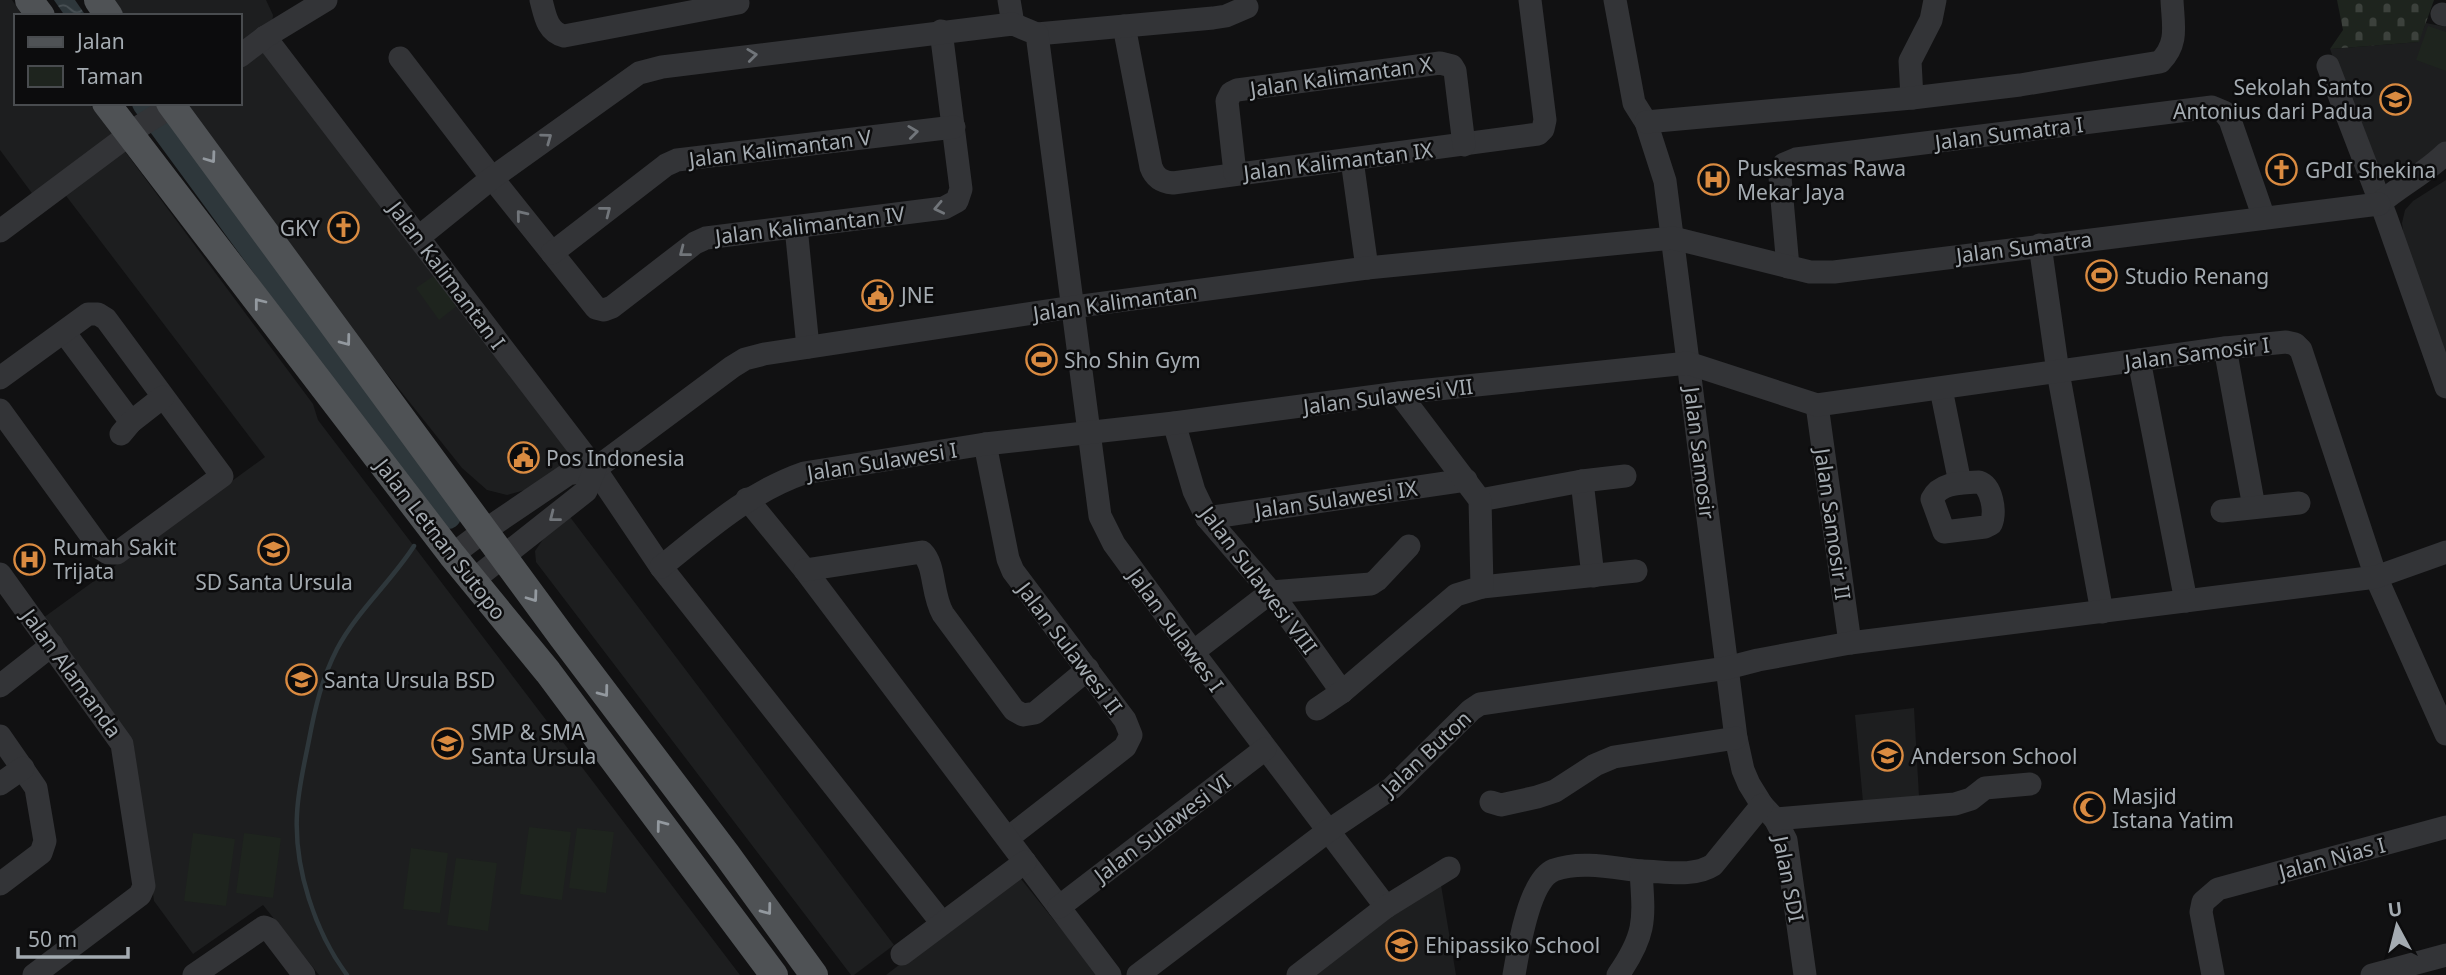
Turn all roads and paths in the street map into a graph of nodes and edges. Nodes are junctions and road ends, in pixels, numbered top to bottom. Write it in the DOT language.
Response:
graph roads {
  1 [pos="326,0"];
  2 [pos="541,0"];
  3 [pos="1009,0"];
  4 [pos="1530,0"];
  5 [pos="1615,0"];
  6 [pos="1935,0"];
  7 [pos="2172,0"];
  8 [pos="738,3"];
  9 [pos="1247,6"];
  10 [pos="1013,24"];
  11 [pos="1124,26"];
  12 [pos="941,31"];
  13 [pos="1037,34"];
  14 [pos="265,37"];
  15 [pos="242,55"];
  16 [pos="400,58"];
  17 [pos="2328,66"];
  18 [pos="1912,98"];
  19 [pos="115,105"];
  20 [pos="158,115"];
  21 [pos="1646,122"];
  22 [pos="954,127"];
  23 [pos="1464,145"];
  24 [pos="2446,153"];
  25 [pos="1352,160"];
  26 [pos="1235,173"];
  27 [pos="2446,173"];
  28 [pos="492,178"];
  29 [pos="2382,211"];
  30 [pos="2264,218"];
  31 [pos="796,227"];
  32 [pos="0,231"];
  33 [pos="419,237"];
  34 [pos="1673,238"];
  35 [pos="2040,245"];
  36 [pos="552,253"];
  37 [pos="1788,267"];
  38 [pos="1367,268"];
  39 [pos="1073,307"];
  40 [pos="64,332"];
  41 [pos="808,348"];
  42 [pos="2225,348"];
  43 [pos="2139,360"];
  44 [pos="1688,363"];
  45 [pos="2058,372"];
  46 [pos="0,378"];
  47 [pos="2446,387"];
  48 [pos="1941,388"];
  49 [pos="1399,393"];
  50 [pos="163,397"];
  51 [pos="1817,405"];
  52 [pos="0,410"];
  53 [pos="1174,424"];
  54 [pos="1089,433"];
  55 [pos="985,444"];
  56 [pos="595,469"];
  57 [pos="1625,476"];
  58 [pos="1466,480"];
  59 [pos="1582,481"];
  60 [pos="1960,483"];
  61 [pos="747,499"];
  62 [pos="1480,500"];
  63 [pos="2299,503"];
  64 [pos="2254,507"];
  65 [pos="2222,511"];
  66 [pos="1207,518"];
  67 [pos="484,531"];
  68 [pos="1409,546"];
  69 [pos="2446,552"];
  70 [pos="452,555"];
  71 [pos="503,557"];
  72 [pos="661,567"];
  73 [pos="805,570"];
  74 [pos="1636,571"];
  75 [pos="0,574"];
  76 [pos="1593,576"];
  77 [pos="2376,577"];
  78 [pos="472,581"];
  79 [pos="1482,587"];
  80 [pos="1271,592"];
  81 [pos="2186,601"];
  82 [pos="2102,612"];
  83 [pos="1850,643"];
  84 [pos="52,645"];
  85 [pos="1192,652"];
  86 [pos="1727,668"];
  87 [pos="1088,669"];
  88 [pos="0,686"];
  89 [pos="1342,692"];
  90 [pos="1317,709"];
  91 [pos="2446,734"];
  92 [pos="0,736"];
  93 [pos="1736,738"];
  94 [pos="1265,749"];
  95 [pos="23,768"];
  96 [pos="0,784"];
  97 [pos="2030,784"];
  98 [pos="1491,802"];
  99 [pos="1768,811"];
  100 [pos="2446,827"];
  101 [pos="1328,831"];
  102 [pos="1007,838"];
  103 [pos="1025,862"];
  104 [pos="1449,868"];
  105 [pos="1641,871"];
  106 [pos="0,884"];
  107 [pos="1059,907"];
  108 [pos="1386,907"];
  109 [pos="942,923"];
  110 [pos="902,954"];
  111 [pos="2446,955"];
  112 [pos="770,972"];
  113 [pos="34,975"];
  114 [pos="194,975"];
  115 [pos="304,975"];
  116 [pos="814,975"];
  117 [pos="1110,975"];
  118 [pos="1138,975"];
  119 [pos="1298,975"];
  120 [pos="1514,975"];
  121 [pos="1618,975"];
  122 [pos="1805,975"];
  123 [pos="2213,975"];
  124 [pos="2372,975"];
  1 -- 14 [label="street"];
  2 -- 8 [label="street"];
  3 -- 10 [label="street"];
  4 -- 23 [label="street, Jalan Kalimantan IX"];
  5 -- 21 [label="street, Jalan Samosir"];
  6 -- 18 [label="street"];
  7 -- 18 [label="street"];
  9 -- 11 [label="street"];
  10 -- 12 [label="street"];
  10 -- 13 [label="street"];
  11 -- 13 [label="street"];
  11 -- 26 [label="street, Jalan Kalimantan IX"];
  12 -- 22 [label="street, Jalan Kalimantan IV"];
  28 -- 12 [label="street, one-way"];
  13 -- 39 [label="street, Jalan Sulawes I"];
  14 -- 15 [label="street"];
  14 -- 33 [label="street, Jalan Kalimantan I"];
  16 -- 28 [label="street, Jalan Kalimantan IV"];
  17 -- 29 [label="street"];
  18 -- 21 [label="street"];
  19 -- 20 [label="main road, Jalan Letnan Sutopo"];
  20 -- 32 [label="street"];
  20 -- 67 [label="main road, Jalan Letnan Sutopo, one-way"];
  70 -- 20 [label="main road, Jalan Letnan Sutopo, one-way"];
  21 -- 34 [label="street, Jalan Samosir"];
  22 -- 31 [label="street, Jalan Kalimantan IV, one-way"];
  36 -- 22 [label="street, Jalan Kalimantan V, one-way"];
  23 -- 25 [label="street, Jalan Kalimantan IX"];
  23 -- 26 [label="street, Jalan Kalimantan X"];
  24 -- 29 [label="street"];
  25 -- 26 [label="street, Jalan Kalimantan IX"];
  25 -- 38 [label="street"];
  27 -- 29 [label="street"];
  28 -- 33 [label="street"];
  36 -- 28 [label="street, Jalan Kalimantan IV, one-way"];
  29 -- 30 [label="street, Jalan Sumatra"];
  29 -- 47 [label="street"];
  30 -- 35 [label="street, Jalan Sumatra"];
  30 -- 37 [label="street, Jalan Sumatra I"];
  31 -- 36 [label="street, Jalan Kalimantan IV, one-way"];
  31 -- 41 [label="street"];
  33 -- 56 [label="street, Jalan Kalimantan I"];
  34 -- 37 [label="street, Jalan Sumatra"];
  34 -- 38 [label="street, Jalan Kalimantan"];
  34 -- 44 [label="street, Jalan Samosir"];
  35 -- 37 [label="street, Jalan Sumatra"];
  35 -- 45 [label="street"];
  38 -- 39 [label="street, Jalan Kalimantan"];
  39 -- 41 [label="street, Jalan Kalimantan"];
  39 -- 54 [label="street, Jalan Sulawes I"];
  40 -- 46 [label="street"];
  40 -- 50 [label="street"];
  40 -- 50 [label="street"];
  41 -- 56 [label="street, Jalan Kalimantan"];
  42 -- 43 [label="street, Jalan Samosir I"];
  42 -- 64 [label="street"];
  42 -- 77 [label="street, Jalan Samosir I"];
  43 -- 45 [label="street, Jalan Samosir I"];
  43 -- 81 [label="street"];
  44 -- 49 [label="street, Jalan Sulawesi VII"];
  44 -- 51 [label="street, Jalan Samosir I"];
  44 -- 86 [label="street, Jalan Samosir"];
  45 -- 48 [label="street, Jalan Samosir I"];
  45 -- 82 [label="street"];
  48 -- 51 [label="street, Jalan Samosir I"];
  48 -- 60 [label="street"];
  49 -- 53 [label="street, Jalan Sulawesi VII"];
  49 -- 58 [label="street"];
  50 -- 52 [label="street"];
  51 -- 83 [label="street, Jalan Samosir II"];
  53 -- 54 [label="street, Jalan Sulawesi VII"];
  53 -- 66 [label="street, Jalan Sulawesi VIII"];
  54 -- 55 [label="street, Jalan Sulawesi I"];
  54 -- 85 [label="street, Jalan Sulawes I"];
  55 -- 61 [label="street, Jalan Sulawesi I"];
  55 -- 87 [label="street, Jalan Sulawesi II"];
  56 -- 67 [label="street, Jalan Kalimantan"];
  56 -- 71 [label="street, Jalan Kalimantan, one-way"];
  56 -- 72 [label="street, Jalan Kalimantan I"];
  57 -- 59 [label="street"];
  58 -- 62 [label="street"];
  58 -- 66 [label="street, Jalan Sulawesi IX"];
  59 -- 62 [label="street"];
  59 -- 76 [label="street"];
  61 -- 72 [label="street, Jalan Sulawesi I"];
  61 -- 73 [label="street"];
  62 -- 79 [label="street"];
  63 -- 64 [label="street"];
  64 -- 65 [label="street"];
  66 -- 80 [label="street, Jalan Sulawesi VIII"];
  67 -- 70 [label="street, Jalan Kalimantan"];
  67 -- 71 [label="main road, Jalan Letnan Sutopo"];
  68 -- 80 [label="street"];
  69 -- 77 [label="street, Jalan Buton"];
  70 -- 78 [label="main road, Jalan Letnan Sutopo"];
  71 -- 78 [label="street, Jalan Kalimantan"];
  71 -- 116 [label="main road, Jalan Letnan Sutopo, one-way"];
  72 -- 109 [label="street, Jalan Kalimantan I"];
  73 -- 87 [label="street"];
  73 -- 102 [label="street"];
  74 -- 76 [label="street"];
  75 -- 84 [label="street, Jalan Alamanda"];
  76 -- 79 [label="street"];
  77 -- 81 [label="street, Jalan Buton"];
  77 -- 91 [label="street, Jalan Samosir I"];
  112 -- 78 [label="main road, Jalan Letnan Sutopo, one-way"];
  79 -- 89 [label="street"];
  80 -- 85 [label="street"];
  80 -- 89 [label="street, Jalan Sulawesi VIII"];
  81 -- 82 [label="street, Jalan Buton"];
  82 -- 83 [label="street, Jalan Buton"];
  83 -- 86 [label="street, Jalan Buton"];
  84 -- 88 [label="street"];
  84 -- 113 [label="street, Jalan Alamanda"];
  85 -- 94 [label="street, Jalan Sulawes I"];
  86 -- 93 [label="street, Jalan SDI"];
  86 -- 101 [label="street, Jalan Buton"];
  87 -- 102 [label="street, Jalan Sulawesi II"];
  89 -- 90 [label="street"];
  92 -- 95 [label="street"];
  93 -- 98 [label="street"];
  93 -- 99 [label="street, Jalan SDI"];
  94 -- 101 [label="street, Jalan Sulawes I"];
  94 -- 107 [label="street, Jalan Sulawesi VI"];
  95 -- 96 [label="street"];
  95 -- 106 [label="street"];
  97 -- 99 [label="street"];
  99 -- 105 [label="street"];
  99 -- 122 [label="street, Jalan SDI"];
  100 -- 123 [label="street, Jalan Nias I"];
  101 -- 108 [label="street, Jalan Sulawes I"];
  101 -- 118 [label="street, Jalan Buton"];
  102 -- 103 [label="street"];
  103 -- 107 [label="street"];
  103 -- 109 [label="street"];
  104 -- 108 [label="street"];
  105 -- 120 [label="street"];
  105 -- 121 [label="street"];
  107 -- 117 [label="street"];
  108 -- 119 [label="street"];
  109 -- 110 [label="street"];
  111 -- 124 [label="street"];
  114 -- 115 [label="street"];
}
